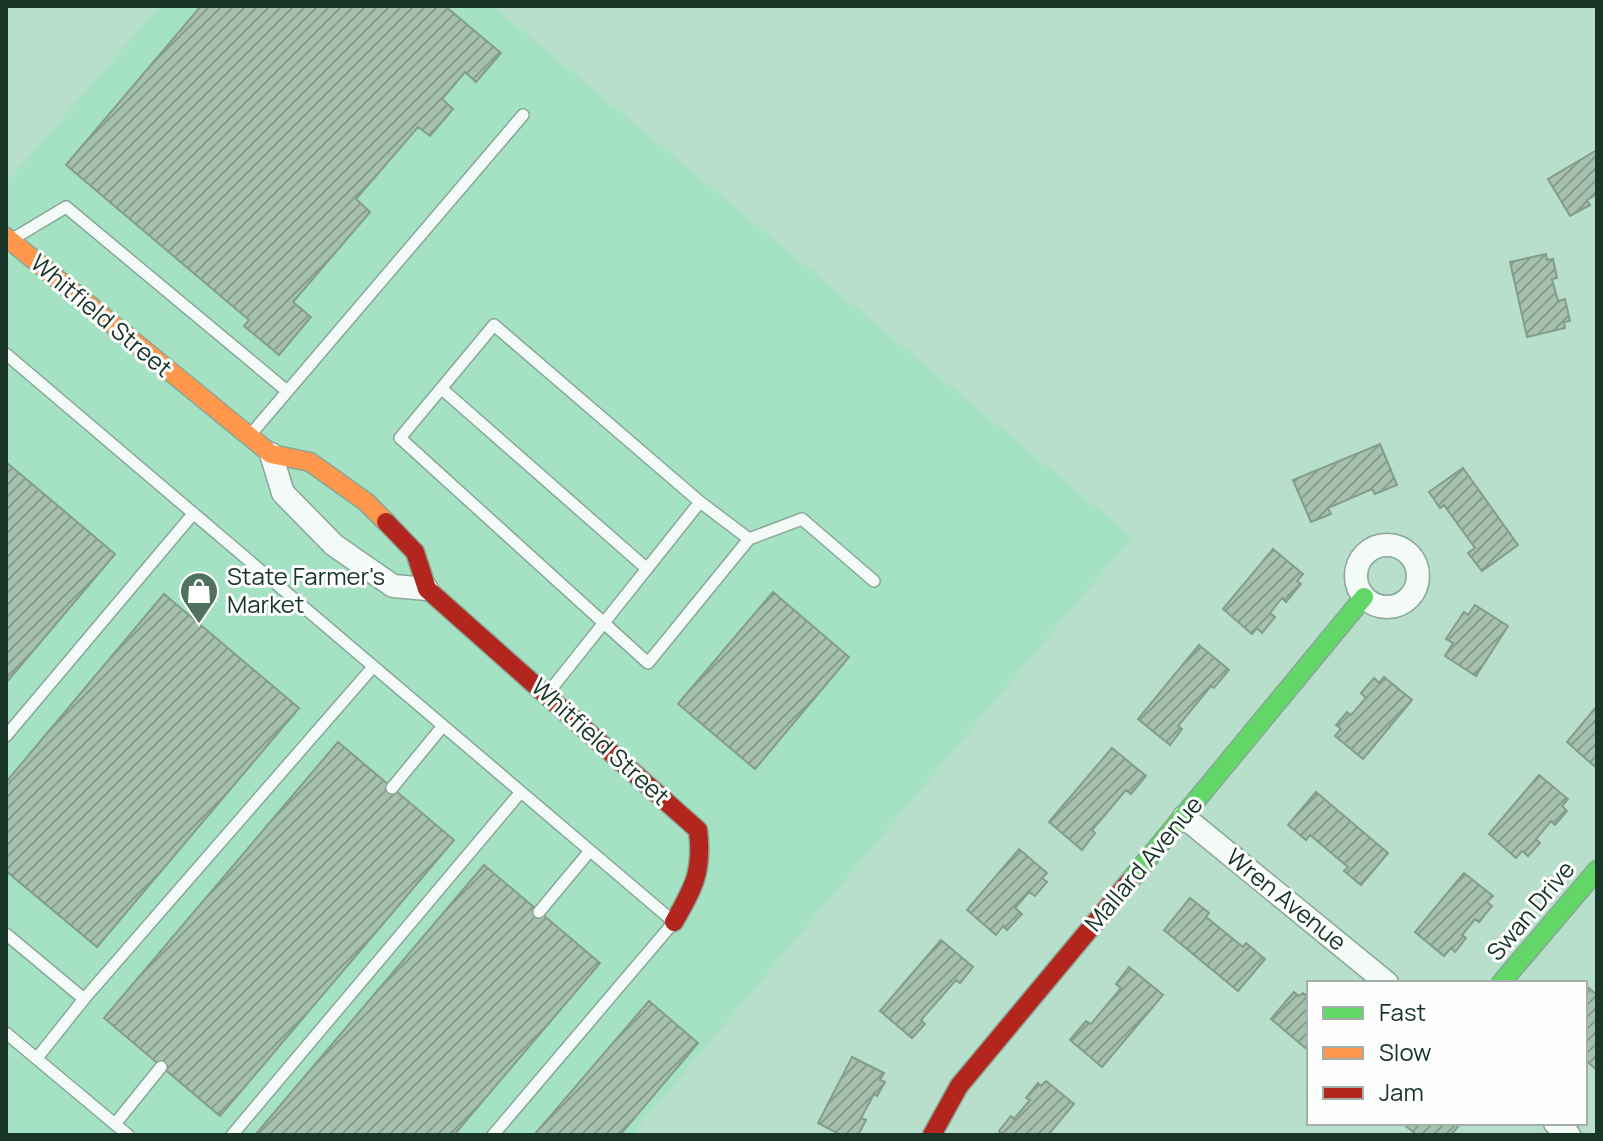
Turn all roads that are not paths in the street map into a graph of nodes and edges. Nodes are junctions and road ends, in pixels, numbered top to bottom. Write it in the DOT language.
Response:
graph roads {
  1 [pos="523,115"];
  2 [pos="8,239"];
  3 [pos="6,354"];
  4 [pos="442,389"];
  5 [pos="287,391"];
  6 [pos="248,437"];
  7 [pos="271,454"];
  8 [pos="700,502"];
  9 [pos="193,514"];
  10 [pos="749,539"];
  11 [pos="646,568"];
  12 [pos="874,581"];
  13 [pos="427,589"];
  14 [pos="1364,597"];
  15 [pos="601,624"];
  16 [pos="373,667"];
  17 [pos="547,694"];
  18 [pos="442,727"];
  19 [pos="6,736"];
  20 [pos="392,788"];
  21 [pos="520,793"];
  22 [pos="1184,817"];
  23 [pos="589,852"];
  24 [pos="1597,870"];
  25 [pos="539,912"];
  26 [pos="674,922"];
  27 [pos="6,934"];
  28 [pos="1385,981"];
  29 [pos="1503,981"];
  30 [pos="84,999"];
  31 [pos="6,1033"];
  32 [pos="37,1058"];
  33 [pos="161,1067"];
  34 [pos="115,1124"];
  35 [pos="128,1135"];
  36 [pos="232,1135"];
  37 [pos="493,1135"];
  38 [pos="932,1135"];
  1 -- 5 [label="lane"];
  2 -- 5 [label="lane"];
  2 -- 6 [label="street, Whitfield Street"];
  3 -- 9 [label="lane"];
  4 -- 8 [label="lane"];
  4 -- 11 [label="lane"];
  4 -- 15 [label="lane"];
  5 -- 6 [label="lane"];
  6 -- 7 [label="street, Whitfield Street"];
  7 -- 13 [label="street, Whitfield Street"];
  7 -- 13 [label="street"];
  8 -- 10 [label="lane"];
  8 -- 11 [label="lane"];
  9 -- 16 [label="lane"];
  9 -- 19 [label="lane"];
  10 -- 12 [label="lane"];
  10 -- 15 [label="lane"];
  11 -- 15 [label="lane"];
  13 -- 17 [label="street, Whitfield Street"];
  14 -- 22 [label="street, Mallard Avenue"];
  15 -- 17 [label="lane"];
  16 -- 18 [label="lane"];
  16 -- 30 [label="lane"];
  17 -- 26 [label="street, Whitfield Street"];
  18 -- 20 [label="lane"];
  18 -- 21 [label="lane"];
  21 -- 23 [label="lane"];
  21 -- 36 [label="lane"];
  22 -- 28 [label="street, Wren Avenue"];
  22 -- 38 [label="street, Mallard Avenue"];
  23 -- 25 [label="lane"];
  23 -- 26 [label="lane"];
  24 -- 29 [label="street, Swan Drive"];
  26 -- 37 [label="lane"];
  27 -- 30 [label="lane"];
  30 -- 32 [label="lane"];
  31 -- 32 [label="lane"];
  32 -- 34 [label="lane"];
  33 -- 34 [label="lane"];
  34 -- 35 [label="lane"];
}
